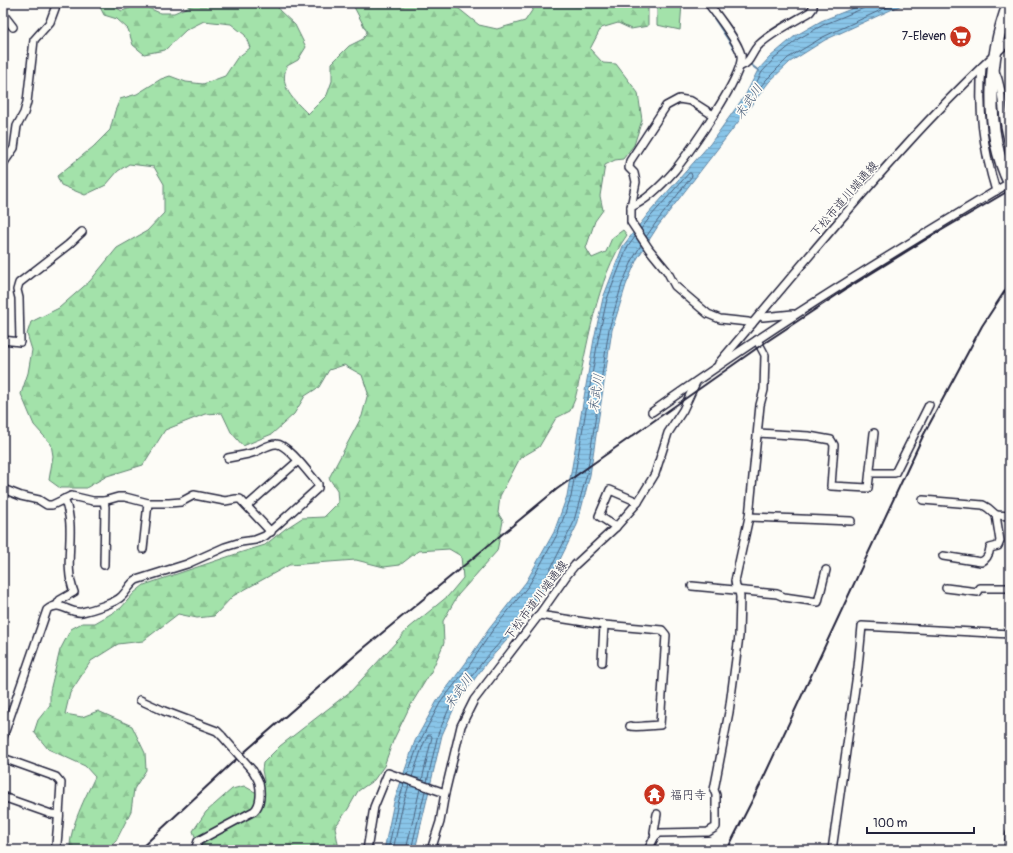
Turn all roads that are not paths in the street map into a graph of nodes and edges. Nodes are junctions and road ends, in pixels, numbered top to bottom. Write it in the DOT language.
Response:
graph roads {
  1 [pos="57,3"];
  2 [pos="708,3"];
  3 [pos="813,3"];
  4 [pos="1009,3"];
  5 [pos="3,14"];
  6 [pos="13,27"];
  7 [pos="1010,40"];
  8 [pos="994,55"];
  9 [pos="745,64"];
  10 [pos="987,67"];
  11 [pos="713,115"];
  12 [pos="1010,148"];
  13 [pos="3,164"];
  14 [pos="1007,185"];
  15 [pos="996,191"];
  16 [pos="631,207"];
  17 [pos="82,232"];
  18 [pos="760,315"];
  19 [pos="794,315"];
  20 [pos="752,324"];
  21 [pos="3,340"];
  22 [pos="757,340"];
  23 [pos="718,366"];
  24 [pos="696,382"];
  25 [pos="929,404"];
  26 [pos="652,412"];
  27 [pos="758,433"];
  28 [pos="874,434"];
  29 [pos="228,458"];
  30 [pos="298,461"];
  31 [pos="870,473"];
  32 [pos="3,489"];
  33 [pos="64,499"];
  34 [pos="923,500"];
  35 [pos="104,501"];
  36 [pos="638,502"];
  37 [pos="148,503"];
  38 [pos="247,506"];
  39 [pos="996,515"];
  40 [pos="1010,516"];
  41 [pos="749,517"];
  42 [pos="851,521"];
  43 [pos="616,527"];
  44 [pos="271,532"];
  45 [pos="143,549"];
  46 [pos="943,556"];
  47 [pos="104,565"];
  48 [pos="826,570"];
  49 [pos="692,586"];
  50 [pos="946,588"];
  51 [pos="1010,588"];
  52 [pos="739,591"];
  53 [pos="57,605"];
  54 [pos="539,615"];
  55 [pos="604,625"];
  56 [pos="1010,634"];
  57 [pos="602,662"];
  58 [pos="140,700"];
  59 [pos="630,726"];
  60 [pos="3,736"];
  61 [pos="3,758"];
  62 [pos="443,792"];
  63 [pos="3,797"];
  64 [pos="657,814"];
  65 [pos="59,815"];
  66 [pos="1010,834"];
  67 [pos="655,836"];
  68 [pos="56,850"];
  69 [pos="195,850"];
  70 [pos="367,850"];
  71 [pos="431,850"];
  72 [pos="648,850"];
  73 [pos="832,850"];
  74 [pos="1008,850"];
  1 -- 13 [label="street"];
  2 -- 9 [label="street"];
  3 -- 9 [label="street"];
  4 -- 8 [label="main road"];
  5 -- 6 [label="street"];
  7 -- 8 [label="street"];
  8 -- 10 [label="main road"];
  9 -- 11 [label="street"];
  10 -- 12 [label="street"];
  10 -- 14 [label="main road"];
  10 -- 15 [label="street"];
  10 -- 18 [label="street, 下松市道川端通線"];
  11 -- 16 [label="street"];
  11 -- 16 [label="street"];
  14 -- 15 [label="street"];
  15 -- 19 [label="street"];
  16 -- 20 [label="street"];
  17 -- 21 [label="street"];
  18 -- 19 [label="street"];
  18 -- 20 [label="street, 下松市道川端通線"];
  19 -- 22 [label="street"];
  20 -- 23 [label="street, 下松市道川端通線"];
  22 -- 23 [label="street"];
  22 -- 27 [label="street"];
  23 -- 24 [label="street"];
  24 -- 26 [label="street"];
  24 -- 36 [label="street, 下松市道川端通線"];
  25 -- 31 [label="street"];
  27 -- 31 [label="street"];
  27 -- 41 [label="street"];
  28 -- 31 [label="street"];
  29 -- 30 [label="street"];
  30 -- 38 [label="street"];
  30 -- 44 [label="street"];
  32 -- 33 [label="street"];
  33 -- 35 [label="street"];
  33 -- 53 [label="street"];
  34 -- 39 [label="street"];
  35 -- 37 [label="street"];
  35 -- 47 [label="street"];
  36 -- 43 [label="street, 下松市道川端通線"];
  36 -- 43 [label="street"];
  37 -- 38 [label="street"];
  37 -- 45 [label="street"];
  38 -- 44 [label="street"];
  39 -- 40 [label="street"];
  39 -- 46 [label="street"];
  41 -- 42 [label="street"];
  41 -- 52 [label="street"];
  43 -- 54 [label="street, 下松市道川端通線"];
  44 -- 53 [label="street"];
  48 -- 52 [label="street"];
  49 -- 52 [label="street"];
  50 -- 51 [label="street"];
  52 -- 67 [label="street"];
  53 -- 60 [label="street"];
  54 -- 55 [label="street"];
  54 -- 62 [label="street, 下松市道川端通線"];
  55 -- 57 [label="street"];
  55 -- 59 [label="street"];
  56 -- 73 [label="street"];
  58 -- 69 [label="street, bridge"];
  61 -- 65 [label="street"];
  62 -- 70 [label="street"];
  62 -- 71 [label="street, 下松市道川端通線"];
  63 -- 65 [label="street"];
  64 -- 67 [label="street"];
  65 -- 68 [label="street"];
  66 -- 74 [label="street"];
  67 -- 72 [label="street"];
}
